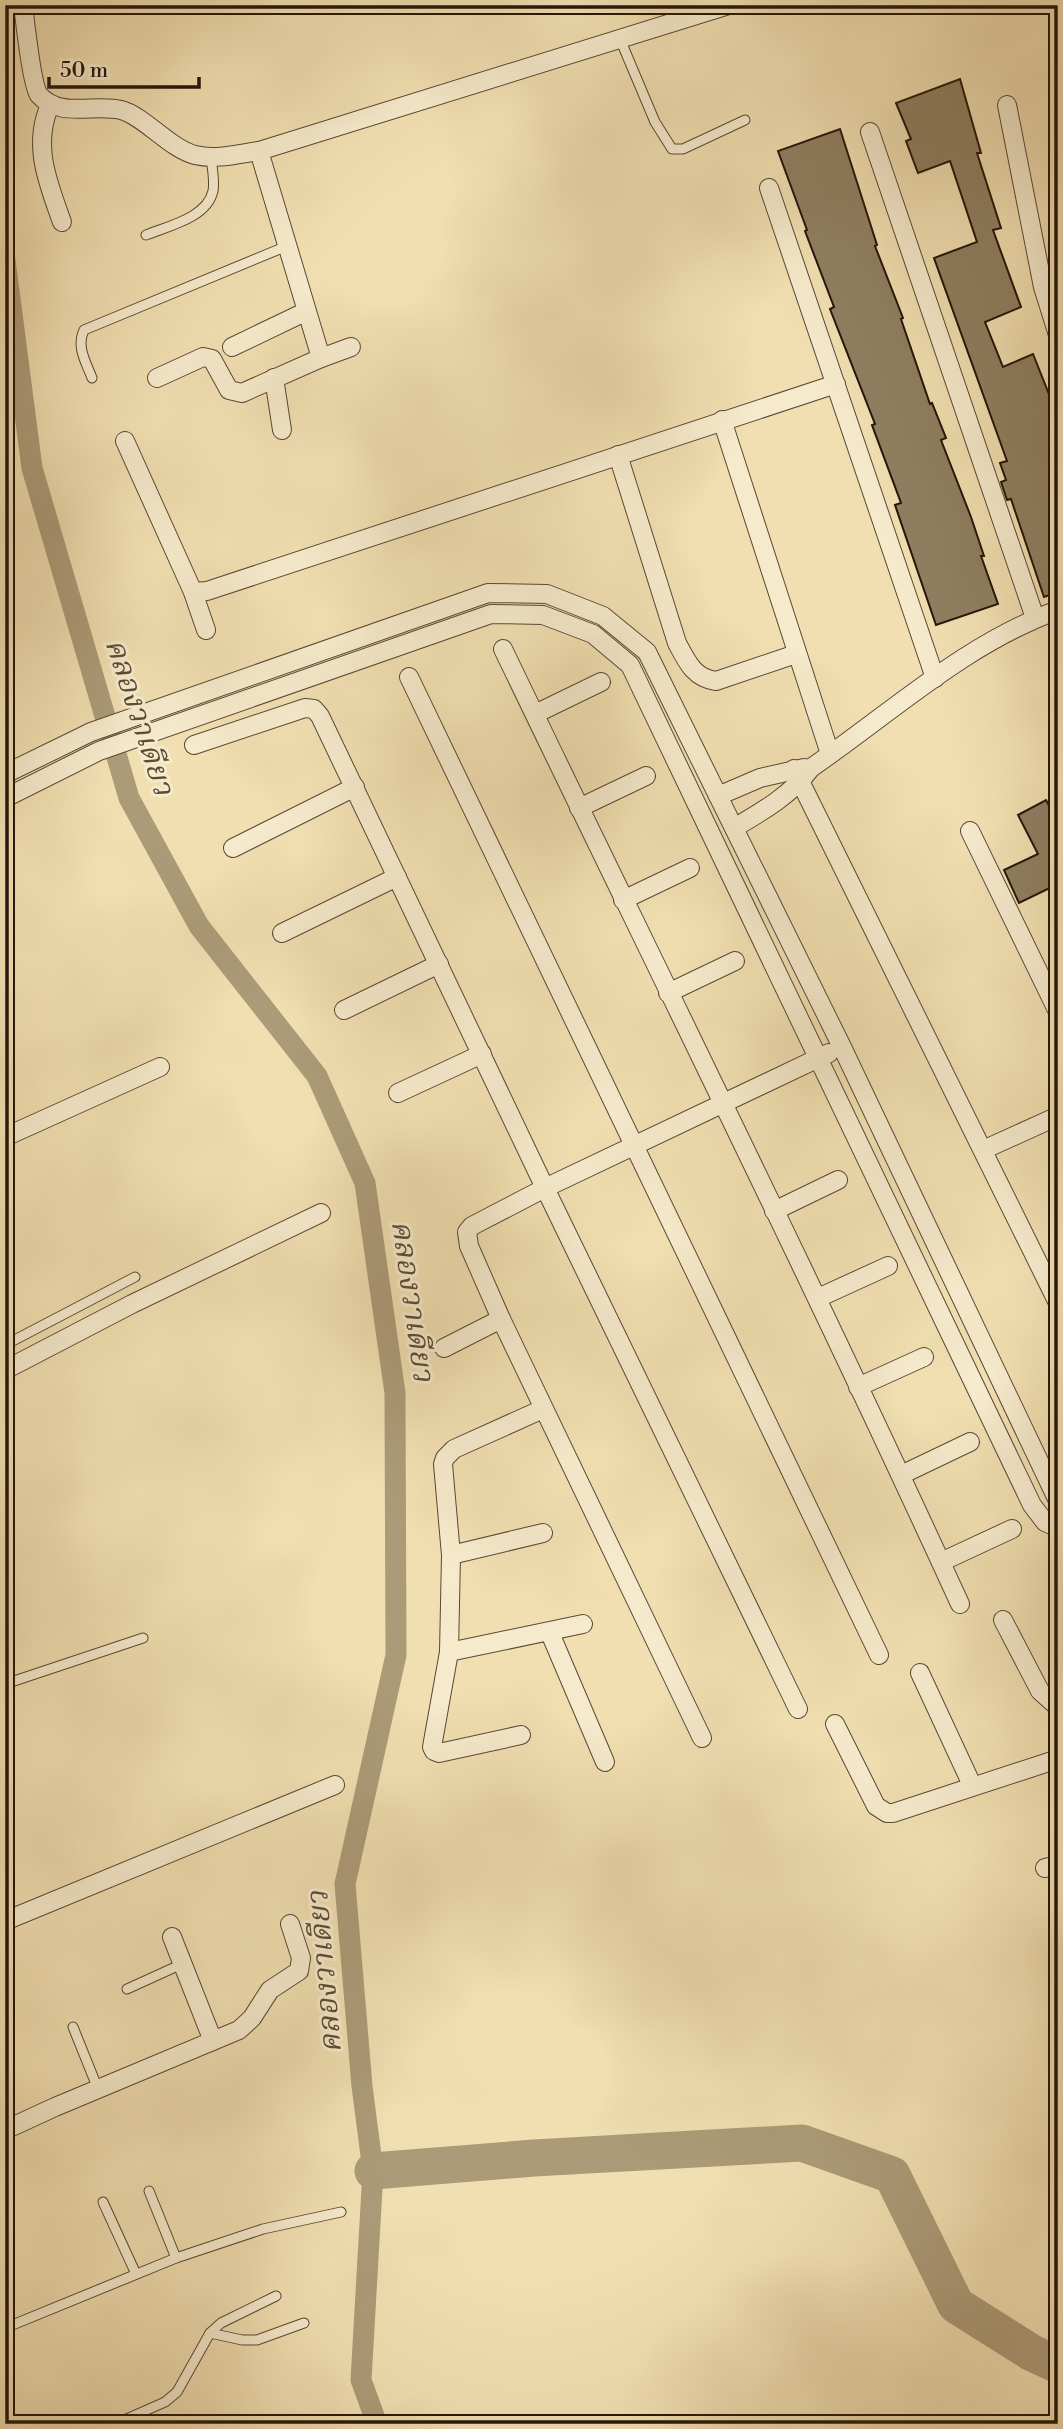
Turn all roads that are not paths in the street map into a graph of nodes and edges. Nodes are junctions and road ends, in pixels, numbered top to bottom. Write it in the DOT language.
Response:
graph roads {
  1 [pos="23,5"];
  2 [pos="729,5"];
  3 [pos="620,39"];
  4 [pos="50,105"];
  5 [pos="1007,105"];
  6 [pos="745,120"];
  7 [pos="870,132"];
  8 [pos="259,151"];
  9 [pos="211,157"];
  10 [pos="769,188"];
  11 [pos="62,222"];
  12 [pos="146,235"];
  13 [pos="286,246"];
  14 [pos="306,312"];
  15 [pos="1058,335"];
  16 [pos="232,347"];
  17 [pos="351,347"];
  18 [pos="321,358"];
  19 [pos="92,378"];
  20 [pos="157,378"];
  21 [pos="274,378"];
  22 [pos="836,384"];
  23 [pos="722,420"];
  24 [pos="282,430"];
  25 [pos="125,442"];
  26 [pos="618,455"];
  27 [pos="193,593"];
  28 [pos="1058,610"];
  29 [pos="1035,618"];
  30 [pos="206,630"];
  31 [pos="336,644"];
  32 [pos="503,649"];
  33 [pos="796,653"];
  34 [pos="343,664"];
  35 [pos="409,677"];
  36 [pos="935,678"];
  37 [pos="601,682"];
  38 [pos="166,704"];
  39 [pos="535,714"];
  40 [pos="173,725"];
  41 [pos="95,730"];
  42 [pos="194,745"];
  43 [pos="102,750"];
  44 [pos="830,754"];
  45 [pos="802,773"];
  46 [pos="5,774"];
  47 [pos="646,776"];
  48 [pos="355,787"];
  49 [pos="5,798"];
  50 [pos="722,804"];
  51 [pos="579,808"];
  52 [pos="706,820"];
  53 [pos="734,828"];
  54 [pos="970,831"];
  55 [pos="233,848"];
  56 [pos="690,868"];
  57 [pos="397,877"];
  58 [pos="623,900"];
  59 [pos="282,933"];
  60 [pos="735,961"];
  61 [pos="439,964"];
  62 [pos="668,993"];
  63 [pos="344,1010"];
  64 [pos="1058,1012"];
  65 [pos="842,1047"];
  66 [pos="482,1054"];
  67 [pos="820,1057"];
  68 [pos="160,1067"];
  69 [pos="398,1093"];
  70 [pos="722,1103"];
  71 [pos="1058,1116"];
  72 [pos="5,1137"];
  73 [pos="636,1145"];
  74 [pos="983,1150"];
  75 [pos="838,1180"];
  76 [pos="545,1188"];
  77 [pos="774,1211"];
  78 [pos="321,1213"];
  79 [pos="888,1266"];
  80 [pos="135,1277"];
  81 [pos="818,1298"];
  82 [pos="1058,1303"];
  83 [pos="501,1319"];
  84 [pos="5,1345"];
  85 [pos="443,1348"];
  86 [pos="924,1356"];
  87 [pos="5,1370"];
  88 [pos="858,1387"];
  89 [pos="543,1409"];
  90 [pos="970,1442"];
  91 [pos="901,1475"];
  92 [pos="1058,1501"];
  93 [pos="1058,1528"];
  94 [pos="1012,1529"];
  95 [pos="543,1533"];
  96 [pos="451,1555"];
  97 [pos="941,1562"];
  98 [pos="960,1604"];
  99 [pos="1003,1620"];
  100 [pos="583,1624"];
  101 [pos="550,1633"];
  102 [pos="143,1638"];
  103 [pos="449,1653"];
  104 [pos="879,1655"];
  105 [pos="920,1673"];
  106 [pos="5,1684"];
  107 [pos="1058,1707"];
  108 [pos="798,1709"];
  109 [pos="835,1724"];
  110 [pos="522,1735"];
  111 [pos="702,1738"];
  112 [pos="1058,1759"];
  113 [pos="605,1762"];
  114 [pos="335,1785"];
  115 [pos="972,1785"];
  116 [pos="5,1922"];
  117 [pos="290,1924"];
  118 [pos="172,1937"];
  119 [pos="183,1964"];
  120 [pos="127,1989"];
  121 [pos="73,2027"];
  122 [pos="213,2041"];
  123 [pos="98,2089"];
  124 [pos="5,2130"];
  125 [pos="149,2191"];
  126 [pos="103,2202"];
  127 [pos="341,2212"];
  128 [pos="176,2258"];
  129 [pos="136,2274"];
  130 [pos="276,2295"];
  131 [pos="304,2323"];
  132 [pos="5,2328"];
  133 [pos="210,2333"];
  134 [pos="115,2424"];
  1 -- 4 [label="street"];
  2 -- 3 [label="street"];
  3 -- 6 [label="lane"];
  3 -- 8 [label="street"];
  4 -- 9 [label="street"];
  4 -- 11 [label="street"];
  5 -- 15 [label="street"];
  7 -- 29 [label="street"];
  8 -- 9 [label="street"];
  8 -- 13 [label="street"];
  9 -- 12 [label="lane"];
  10 -- 22 [label="street"];
  13 -- 14 [label="street"];
  13 -- 19 [label="lane"];
  14 -- 16 [label="street"];
  14 -- 18 [label="street"];
  17 -- 18 [label="street"];
  18 -- 21 [label="street"];
  20 -- 21 [label="street"];
  21 -- 24 [label="street"];
  22 -- 23 [label="street"];
  22 -- 36 [label="street"];
  23 -- 26 [label="street"];
  23 -- 33 [label="street"];
  25 -- 27 [label="street"];
  26 -- 27 [label="street"];
  26 -- 33 [label="street"];
  27 -- 30 [label="street"];
  28 -- 29 [label="street"];
  29 -- 36 [label="street"];
  31 -- 34 [label="street"];
  31 -- 38 [label="street"];
  31 -- 50 [label="street"];
  32 -- 39 [label="street"];
  33 -- 44 [label="street"];
  34 -- 40 [label="street"];
  34 -- 52 [label="street"];
  35 -- 73 [label="street"];
  36 -- 44 [label="street"];
  37 -- 39 [label="street"];
  38 -- 40 [label="street"];
  38 -- 41 [label="street"];
  39 -- 51 [label="street"];
  40 -- 43 [label="street"];
  41 -- 43 [label="street"];
  41 -- 46 [label="street"];
  42 -- 48 [label="street"];
  43 -- 49 [label="street"];
  44 -- 45 [label="street"];
  45 -- 50 [label="street"];
  45 -- 53 [label="street"];
  45 -- 74 [label="street"];
  47 -- 51 [label="street"];
  48 -- 55 [label="street"];
  48 -- 57 [label="street"];
  50 -- 52 [label="street"];
  50 -- 53 [label="street"];
  51 -- 58 [label="street"];
  52 -- 67 [label="street"];
  53 -- 65 [label="street"];
  54 -- 64 [label="street"];
  56 -- 58 [label="street"];
  57 -- 59 [label="street"];
  57 -- 61 [label="street"];
  58 -- 62 [label="street"];
  60 -- 62 [label="street"];
  61 -- 63 [label="street"];
  61 -- 66 [label="street"];
  62 -- 70 [label="street"];
  65 -- 67 [label="street"];
  65 -- 92 [label="street"];
  66 -- 69 [label="street"];
  66 -- 76 [label="street"];
  67 -- 70 [label="street"];
  67 -- 93 [label="street"];
  68 -- 72 [label="street"];
  70 -- 73 [label="street"];
  70 -- 77 [label="street"];
  71 -- 74 [label="street"];
  73 -- 76 [label="street"];
  73 -- 104 [label="street"];
  74 -- 82 [label="street"];
  75 -- 77 [label="street"];
  76 -- 83 [label="street"];
  76 -- 108 [label="street"];
  77 -- 81 [label="street"];
  78 -- 87 [label="street"];
  79 -- 81 [label="street"];
  80 -- 84 [label="lane"];
  81 -- 88 [label="street"];
  83 -- 85 [label="street"];
  83 -- 89 [label="street"];
  86 -- 88 [label="street"];
  88 -- 91 [label="street"];
  89 -- 96 [label="street"];
  89 -- 111 [label="street"];
  90 -- 91 [label="street"];
  91 -- 97 [label="street"];
  94 -- 97 [label="street"];
  95 -- 96 [label="street"];
  96 -- 103 [label="street"];
  97 -- 98 [label="street"];
  99 -- 107 [label="street"];
  100 -- 101 [label="street"];
  101 -- 103 [label="street"];
  101 -- 113 [label="street"];
  102 -- 106 [label="lane"];
  103 -- 110 [label="street"];
  105 -- 115 [label="street"];
  109 -- 115 [label="street"];
  112 -- 115 [label="street"];
  114 -- 116 [label="street"];
  117 -- 122 [label="street"];
  118 -- 119 [label="street"];
  119 -- 120 [label="lane"];
  119 -- 122 [label="street"];
  121 -- 123 [label="lane"];
  122 -- 123 [label="street"];
  123 -- 124 [label="street"];
  125 -- 128 [label="lane"];
  126 -- 129 [label="lane"];
  127 -- 128 [label="lane"];
  128 -- 129 [label="lane"];
  129 -- 132 [label="lane"];
  130 -- 133 [label="lane"];
  131 -- 133 [label="lane"];
  133 -- 134 [label="lane"];
}
